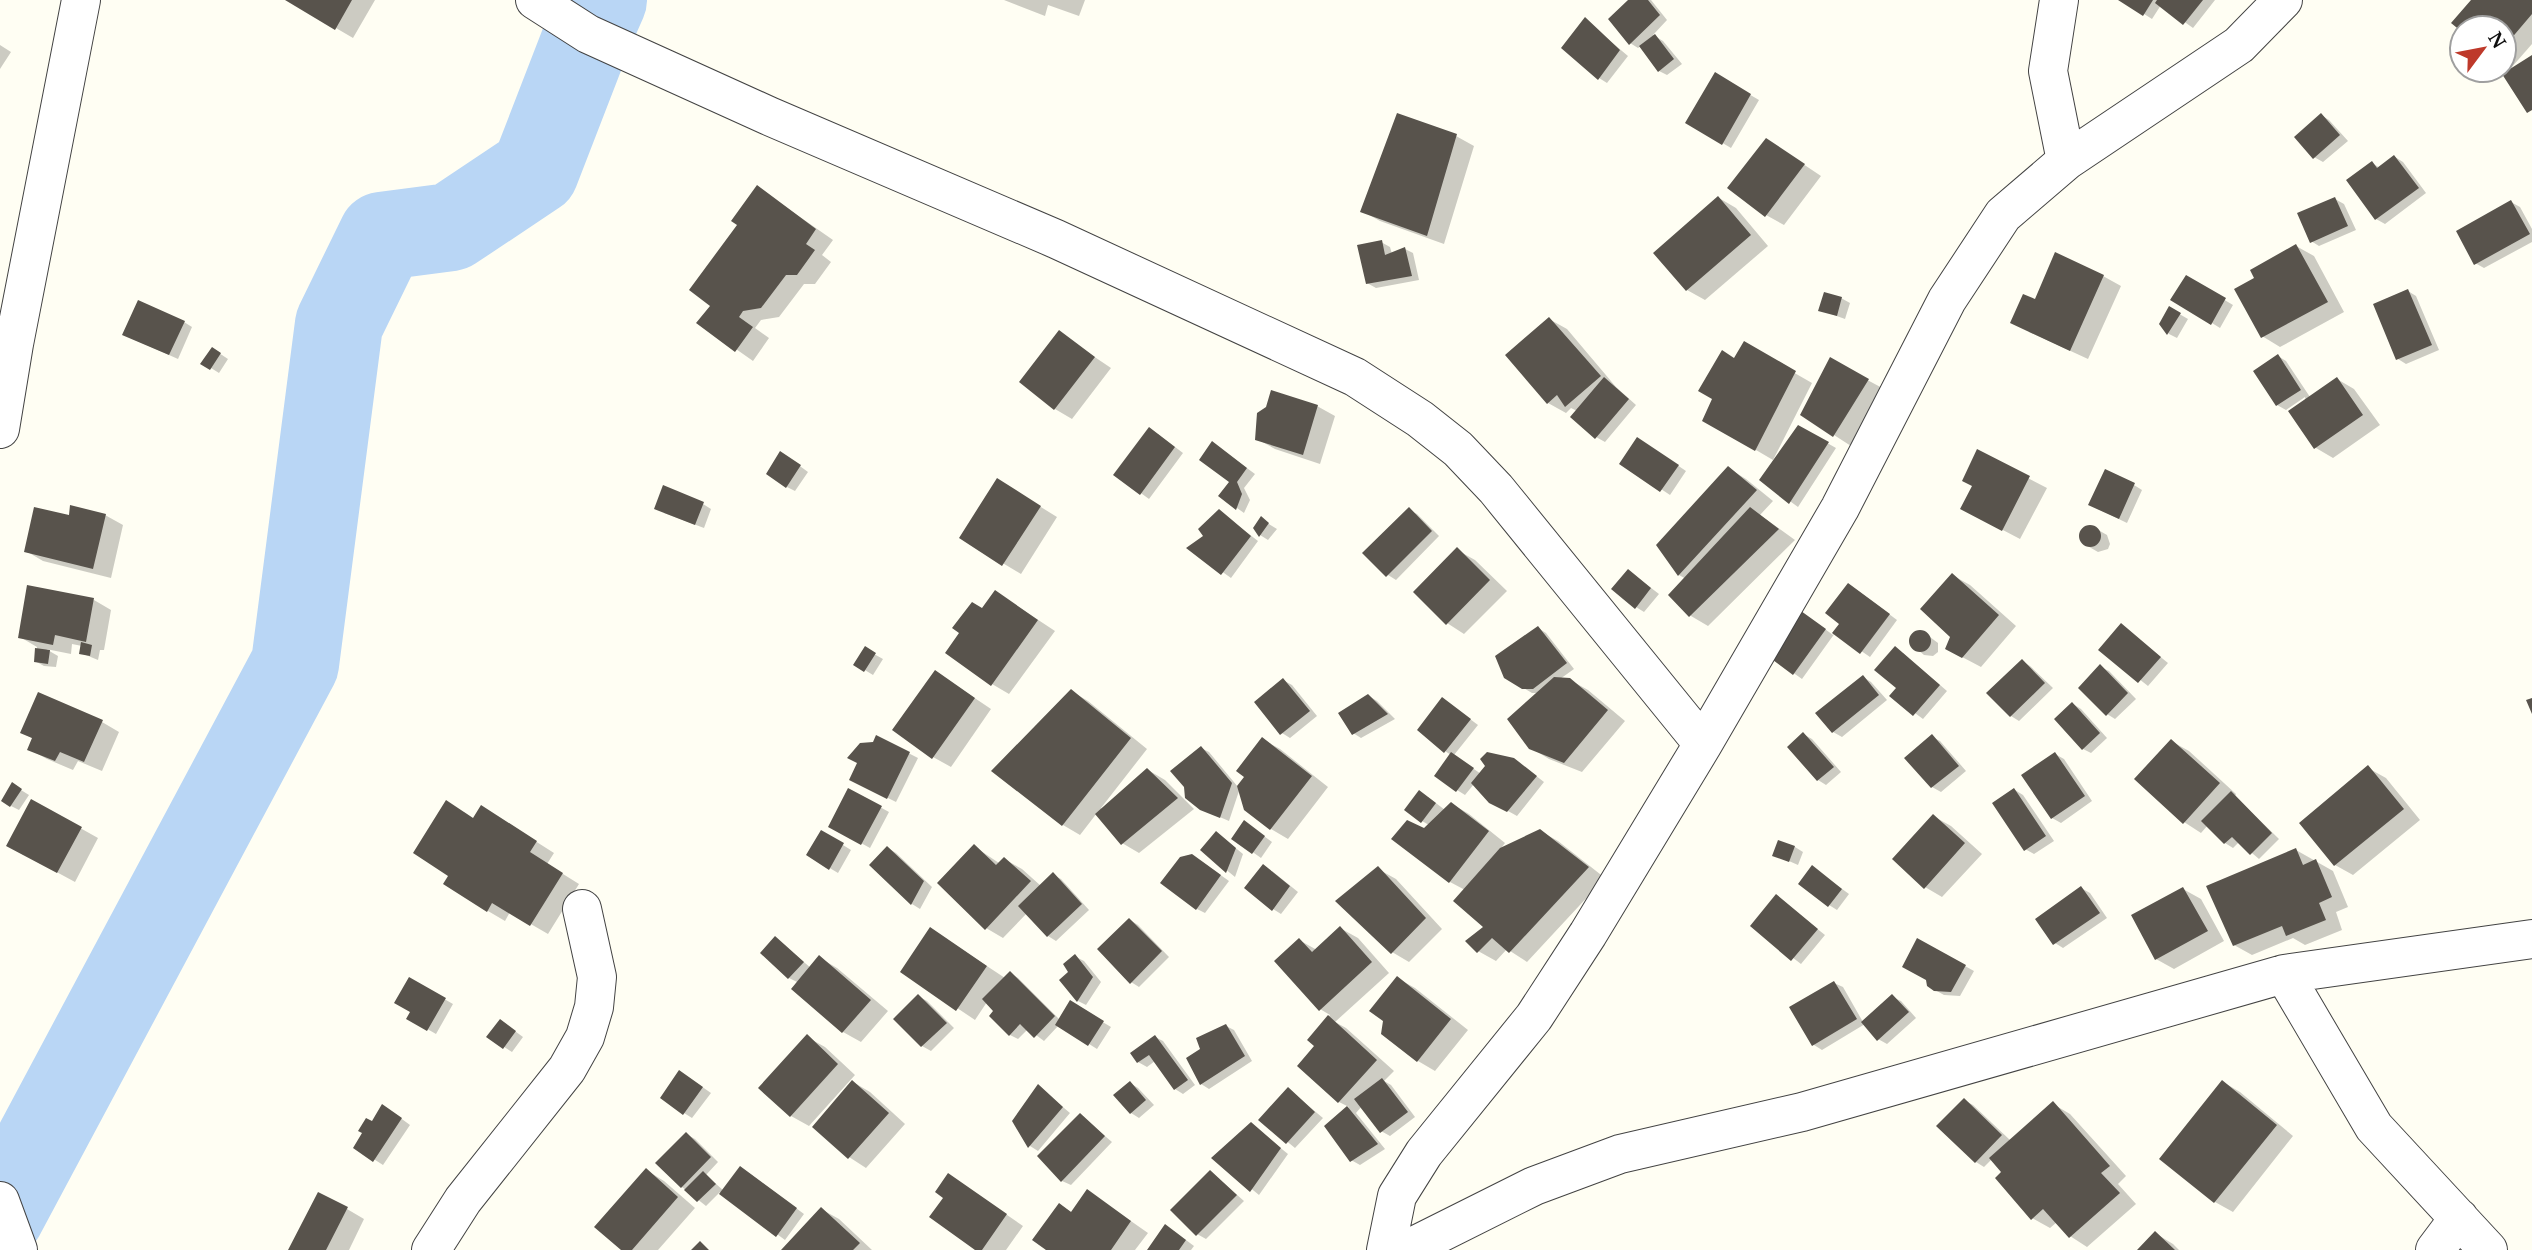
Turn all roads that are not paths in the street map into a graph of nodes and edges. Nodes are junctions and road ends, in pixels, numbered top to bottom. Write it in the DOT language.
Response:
graph roads {
  1 [pos="535,0"];
  2 [pos="2059,0"];
  3 [pos="2283,0"];
  4 [pos="79,1"];
  5 [pos="2066,161"];
  6 [pos="0,429"];
  7 [pos="1703,744"];
  8 [pos="582,909"];
  9 [pos="2532,939"];
  10 [pos="2284,974"];
  11 [pos="0,1201"];
  12 [pos="2459,1218"];
  13 [pos="18,1250"];
  14 [pos="431,1250"];
  15 [pos="1387,1250"];
  16 [pos="1406,1250"];
  17 [pos="2435,1250"];
  18 [pos="2488,1250"];
  1 -- 7 [label="street"];
  2 -- 5 [label="street"];
  3 -- 5 [label="street"];
  4 -- 6 [label="street"];
  5 -- 7 [label="street"];
  7 -- 15 [label="street"];
  8 -- 14 [label="street"];
  9 -- 10 [label="street"];
  10 -- 12 [label="street"];
  10 -- 16 [label="street"];
  11 -- 13 [label="street"];
  12 -- 17 [label="street"];
  12 -- 18 [label="street"];
}
